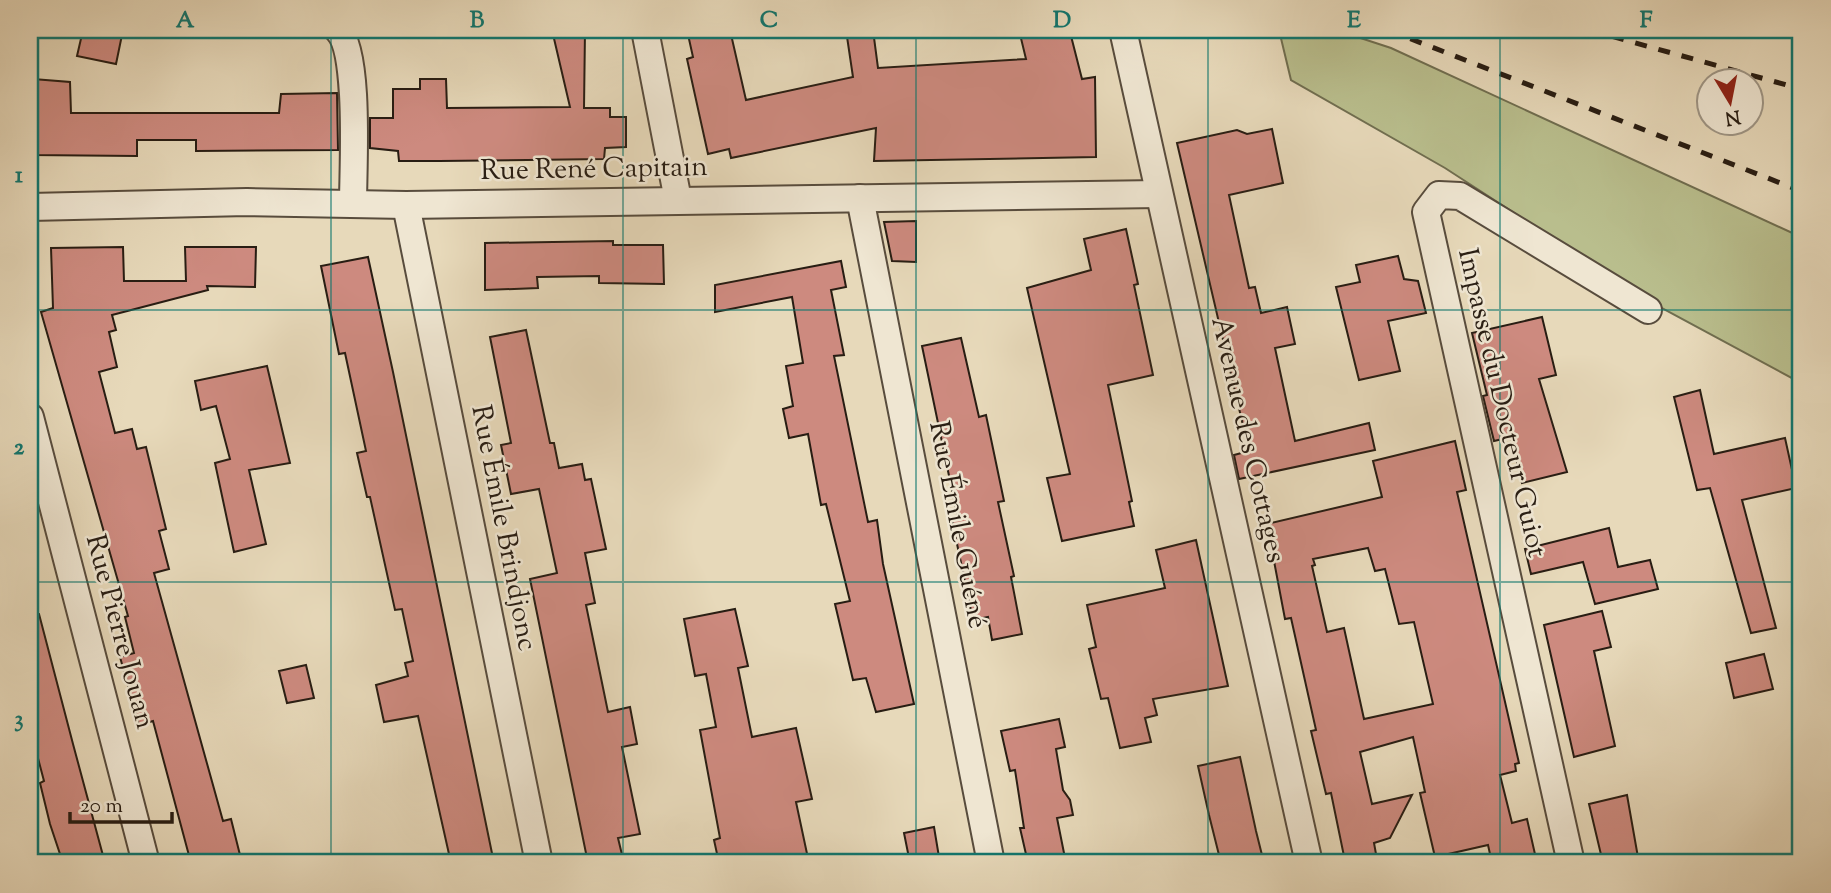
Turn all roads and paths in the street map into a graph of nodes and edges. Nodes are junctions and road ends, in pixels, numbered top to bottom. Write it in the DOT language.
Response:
graph roads {
  1 [pos="338,30"];
  2 [pos="645,30"];
  3 [pos="1123,30"];
  4 [pos="1159,194"];
  5 [pos="860,198"];
  6 [pos="678,200"];
  7 [pos="353,204"];
  8 [pos="406,205"];
  9 [pos="30,207"];
  10 [pos="1648,310"];
  11 [pos="30,417"];
  12 [pos="146,863"];
  13 [pos="539,863"];
  14 [pos="991,863"];
  15 [pos="1309,863"];
  16 [pos="1571,863"];
  1 -- 7 [label="street"];
  2 -- 6 [label="street"];
  3 -- 4 [label="street, Avenue des Cottages"];
  4 -- 5 [label="street, Rue René Capitain"];
  4 -- 15 [label="street, Avenue des Cottages"];
  5 -- 6 [label="street, Rue René Capitain"];
  5 -- 14 [label="street, Rue Émile Guéné"];
  6 -- 8 [label="street, Rue René Capitain"];
  7 -- 8 [label="street, Rue René Capitain"];
  7 -- 9 [label="street, Rue René Capitain"];
  8 -- 13 [label="street, Rue Émile Brindjonc"];
  10 -- 16 [label="street, Impasse du Docteur Guiot"];
  11 -- 12 [label="street, Rue Pierre Jouan"];
}
